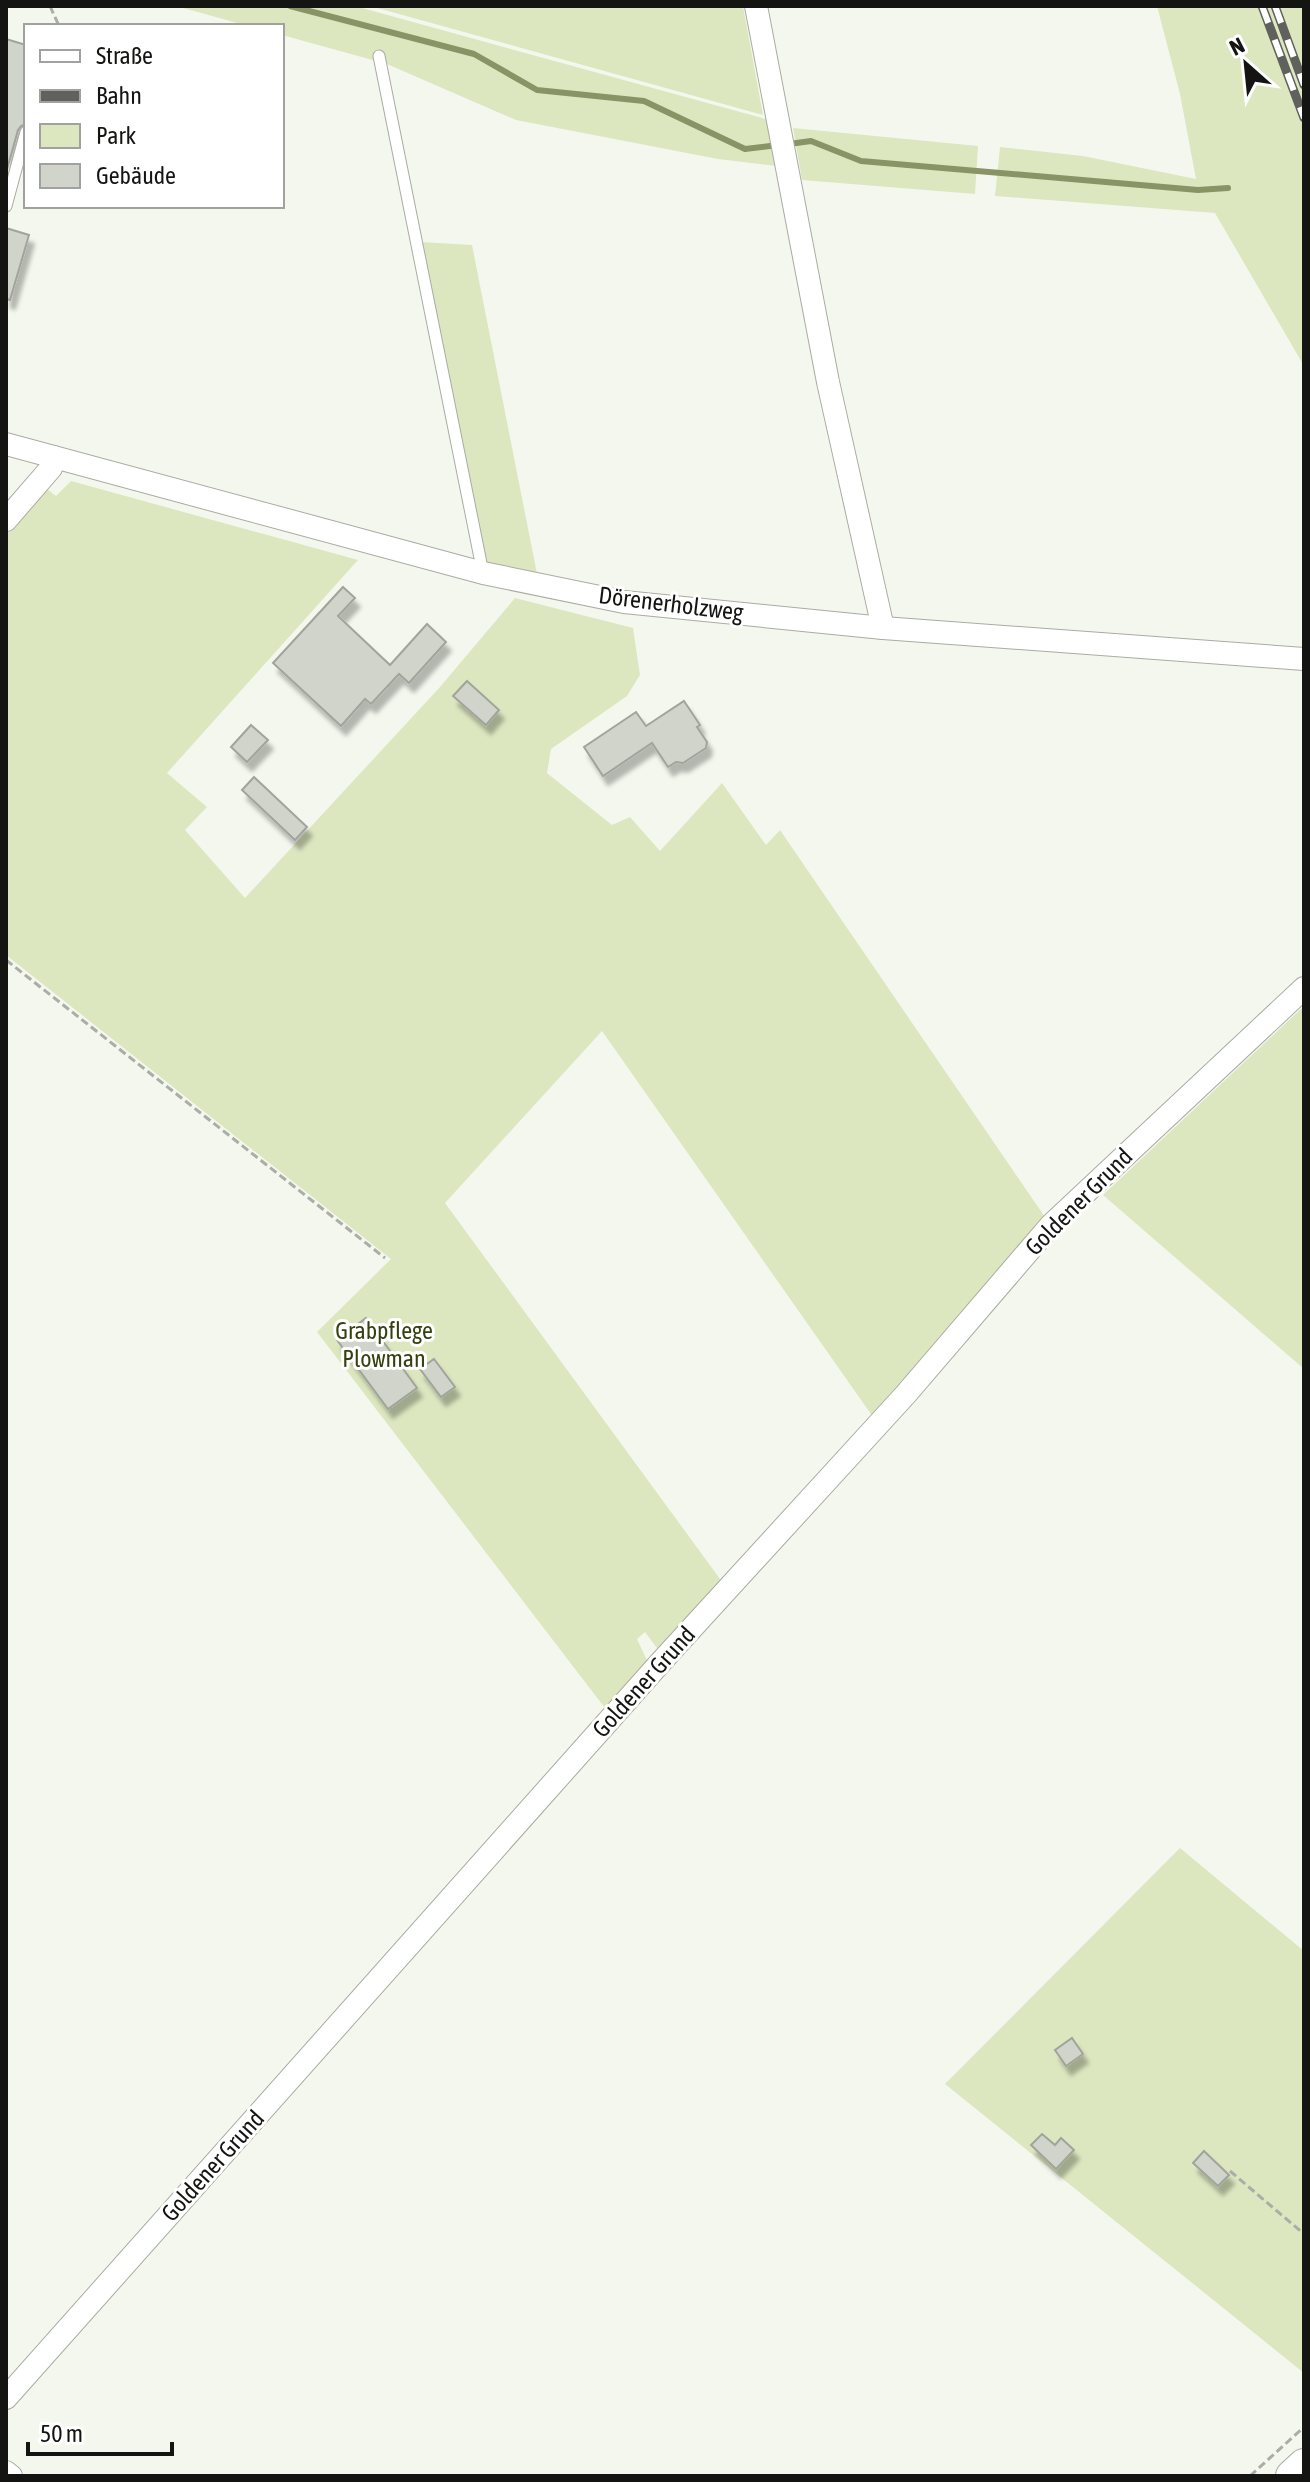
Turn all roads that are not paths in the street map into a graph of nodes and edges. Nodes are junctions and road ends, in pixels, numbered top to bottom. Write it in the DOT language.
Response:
graph roads {
  1 [pos="756,6"];
  2 [pos="379,56"];
  3 [pos="24,139"];
  4 [pos="6,206"];
  5 [pos="6,444"];
  6 [pos="54,457"];
  7 [pos="6,520"];
  8 [pos="483,573"];
  9 [pos="883,628"];
  10 [pos="1304,659"];
  11 [pos="1304,988"];
  12 [pos="6,2398"];
  13 [pos="1304,2465"];
  14 [pos="6,2472"];
  15 [pos="11,2476"];
  16 [pos="1292,2476"];
  1 -- 9 [label="street"];
  2 -- 8 [label="lane"];
  3 -- 4 [label="lane"];
  5 -- 6 [label="street, Dörenerholzweg"];
  6 -- 7 [label="street"];
  6 -- 8 [label="street, Dörenerholzweg"];
  8 -- 9 [label="street, Dörenerholzweg"];
  9 -- 10 [label="street, Dörenerholzweg"];
  11 -- 12 [label="street, Goldener Grund"];
  13 -- 16 [label="main road"];
  14 -- 15 [label="street"];
}
